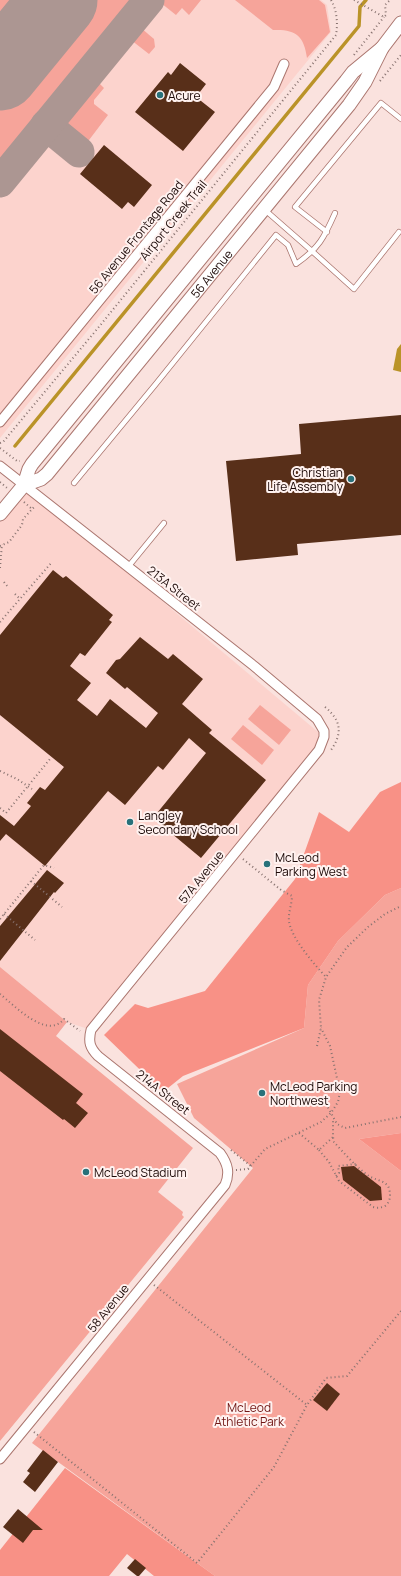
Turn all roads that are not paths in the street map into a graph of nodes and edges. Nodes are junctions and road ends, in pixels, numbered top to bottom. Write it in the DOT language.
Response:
graph roads {
  1 [pos="401,24"];
  2 [pos="382,48"];
  3 [pos="284,64"];
  4 [pos="401,119"];
  5 [pos="256,190"];
  6 [pos="264,209"];
  7 [pos="335,213"];
  8 [pos="327,232"];
  9 [pos="399,232"];
  10 [pos="313,252"];
  11 [pos="0,422"];
  12 [pos="0,466"];
  13 [pos="74,484"];
  14 [pos="24,485"];
  15 [pos="0,514"];
  16 [pos="164,523"];
  17 [pos="128,567"];
  18 [pos="324,737"];
  19 [pos="91,1030"];
  20 [pos="229,1170"];
  21 [pos="0,1459"];
  1 -- 2 [label="main road, 56 Avenue"];
  2 -- 5 [label="main road, 56 Avenue"];
  2 -- 6 [label="main road, 56 Avenue"];
  3 -- 11 [label="street, 56 Avenue Frontage Road"];
  4 -- 8 [label="lane"];
  5 -- 6 [label="main road"];
  5 -- 14 [label="main road, 56 Avenue"];
  6 -- 10 [label="lane"];
  6 -- 14 [label="main road, 56 Avenue"];
  7 -- 8 [label="lane"];
  8 -- 10 [label="lane"];
  9 -- 10 [label="lane"];
  10 -- 13 [label="lane"];
  12 -- 14 [label="street, 213A Street"];
  14 -- 15 [label="main road, 56 Avenue"];
  14 -- 17 [label="street, 213A Street"];
  16 -- 17 [label="lane"];
  17 -- 18 [label="street, 213A Street"];
  18 -- 19 [label="street, 57A Avenue"];
  19 -- 20 [label="street, 214A Street"];
  20 -- 21 [label="street, 58 Avenue"];
}
